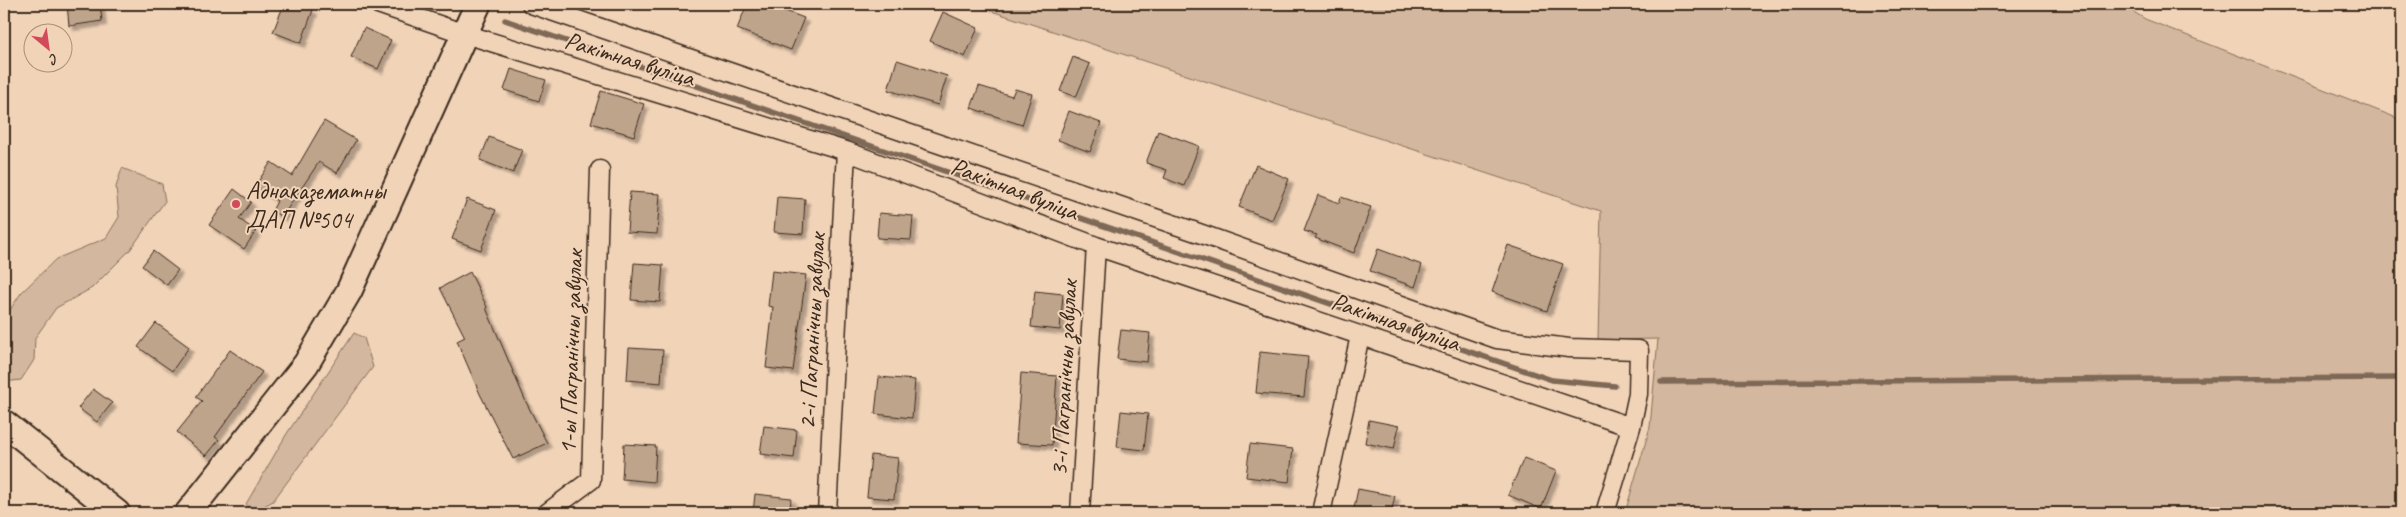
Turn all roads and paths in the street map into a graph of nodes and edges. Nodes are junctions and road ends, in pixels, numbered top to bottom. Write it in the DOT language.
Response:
graph roads {
  1 [pos="378,4"];
  2 [pos="478,4"];
  3 [pos="532,4"];
  4 [pos="465,34"];
  5 [pos="846,151"];
  6 [pos="600,170"];
  7 [pos="1096,246"];
  8 [pos="1360,336"];
  9 [pos="4,423"];
  10 [pos="1631,427"];
  11 [pos="116,513"];
  12 [pos="188,513"];
  13 [pos="547,513"];
  14 [pos="827,513"];
  15 [pos="1080,513"];
  16 [pos="1321,513"];
  17 [pos="1605,513"];
  1 -- 4 [label="street, Ракітная вуліца"];
  2 -- 4 [label="street"];
  3 -- 10 [label="street, Ракітная вуліца"];
  4 -- 5 [label="street, Ракітная вуліца"];
  4 -- 12 [label="street"];
  5 -- 7 [label="street, Ракітная вуліца"];
  5 -- 14 [label="street, 2-і Пагранічны завулак"];
  6 -- 13 [label="street, 1-ы Пагранічны завулак"];
  7 -- 8 [label="street, Ракітная вуліца"];
  7 -- 15 [label="street, 3-і Пагранічны завулак"];
  8 -- 10 [label="street, Ракітная вуліца"];
  8 -- 16 [label="street"];
  9 -- 11 [label="street"];
  10 -- 17 [label="street"];
}
